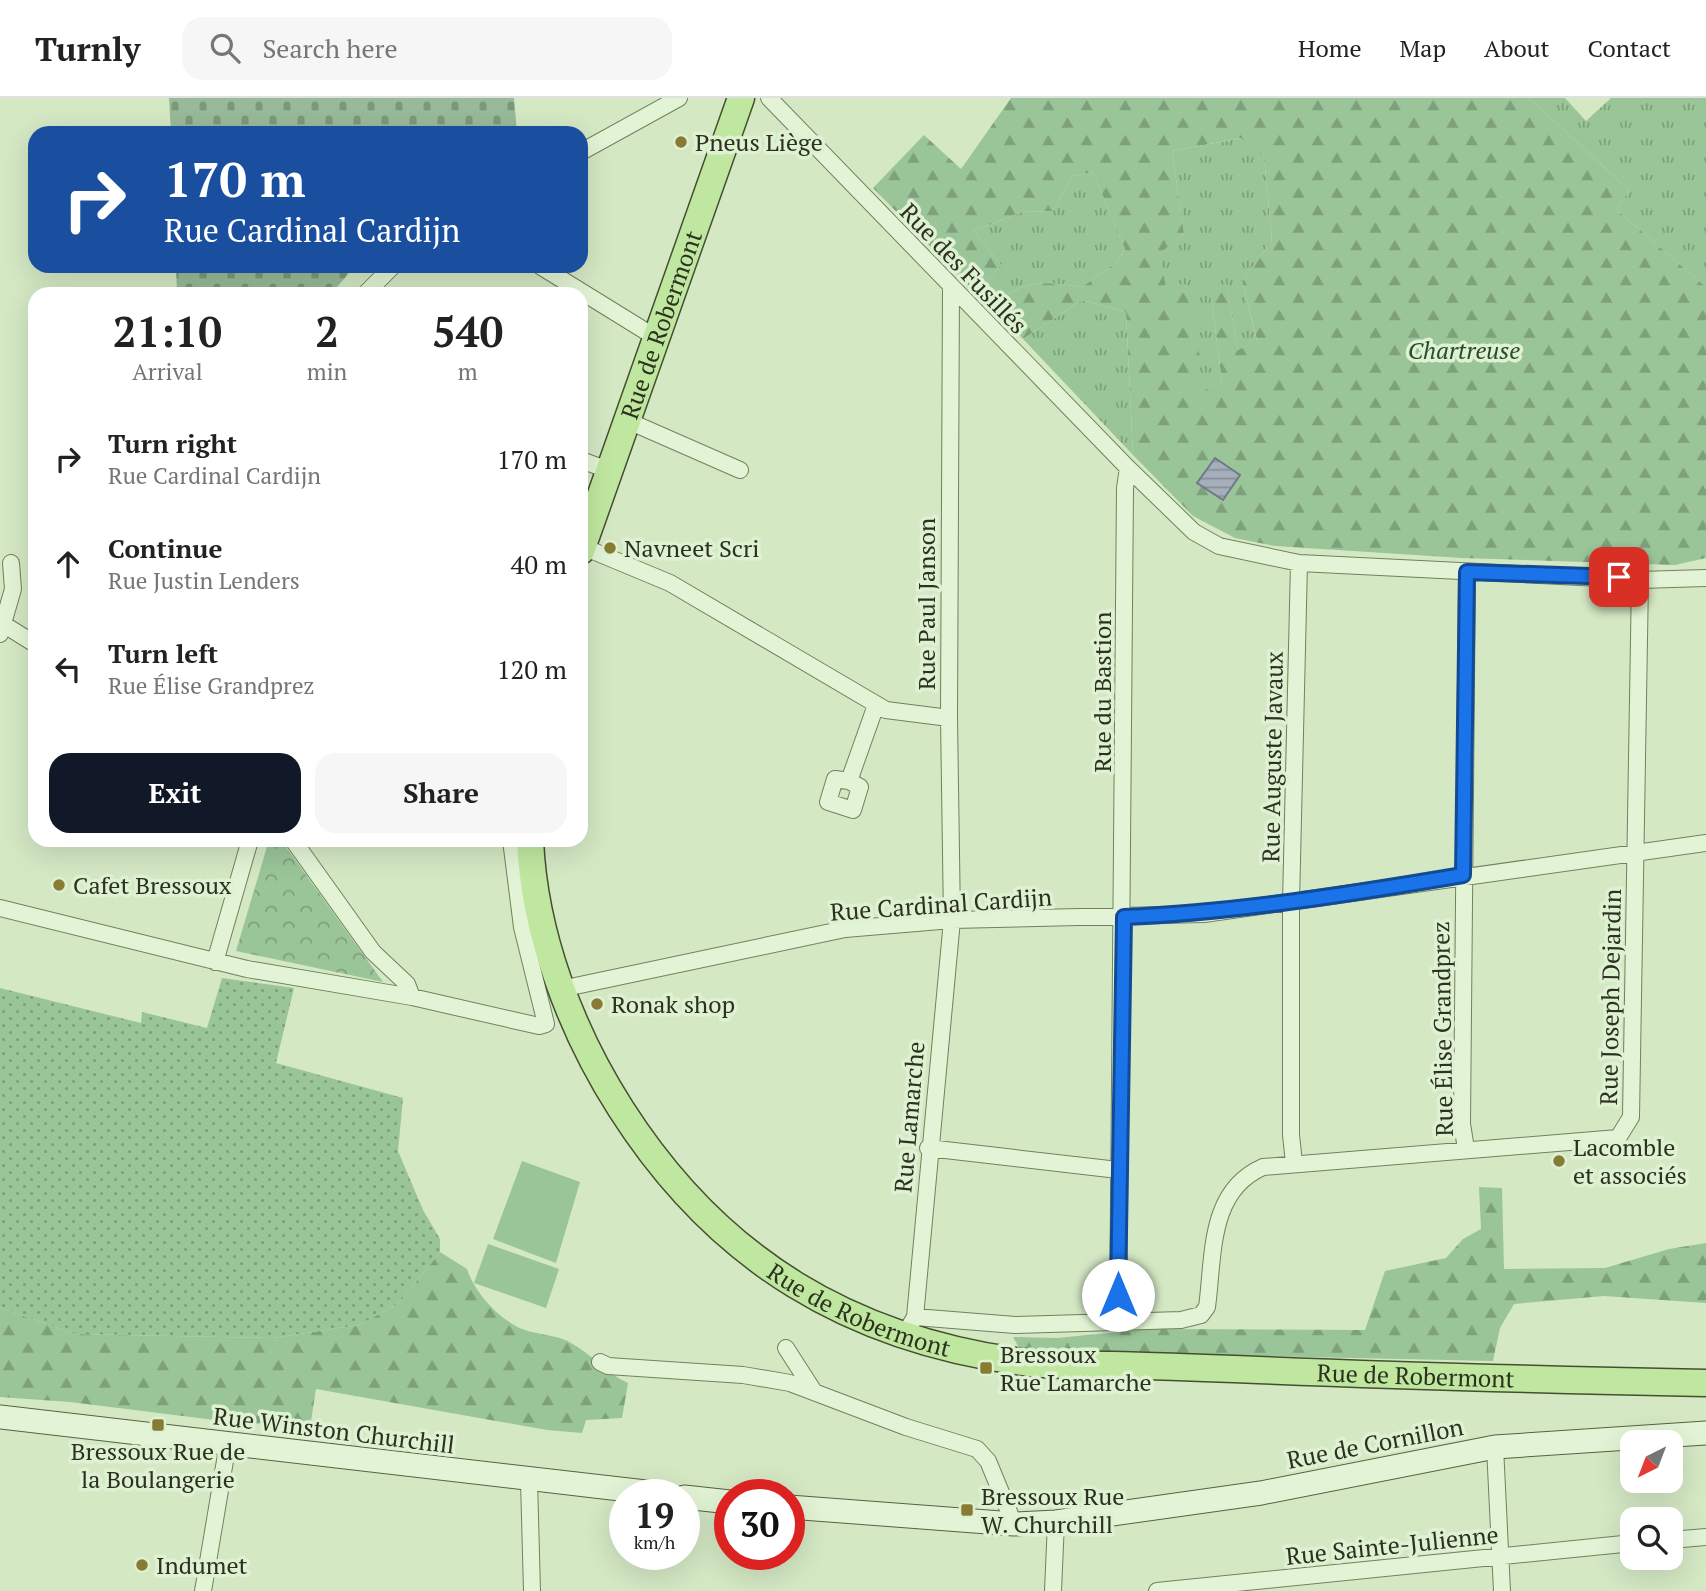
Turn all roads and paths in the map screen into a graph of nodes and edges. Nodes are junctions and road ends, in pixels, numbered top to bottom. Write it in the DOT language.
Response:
graph roads {
  1 [pos="679,98"];
  2 [pos="741,98"];
  3 [pos="769,98"];
  4 [pos="588,148"];
  5 [pos="386,273"];
  6 [pos="551,273"];
  7 [pos="372,287"];
  8 [pos="574,287"];
  9 [pos="951,287"];
  10 [pos="588,296"];
  11 [pos="655,337"];
  12 [pos="626,420"];
  13 [pos="588,463"];
  14 [pos="1128,468"];
  15 [pos="608,470"];
  16 [pos="740,470"];
  17 [pos="588,528"];
  18 [pos="588,551"];
  19 [pos="1299,563"];
  20 [pos="11,564"];
  21 [pos="1467,572"];
  22 [pos="1706,578"];
  23 [pos="1640,580"];
  24 [pos="1,629"];
  25 [pos="28,641"];
  26 [pos="876,705"];
  27 [pos="949,718"];
  28 [pos="849,781"];
  29 [pos="1706,843"];
  30 [pos="248,847"];
  31 [pos="298,847"];
  32 [pos="512,847"];
  33 [pos="531,847"];
  34 [pos="1635,854"];
  35 [pos="1463,875"];
  36 [pos="1291,903"];
  37 [pos="0,908"];
  38 [pos="1124,917"];
  39 [pos="952,920"];
  40 [pos="215,962"];
  41 [pos="561,989"];
  42 [pos="412,997"];
  43 [pos="928,1148"];
  44 [pos="1466,1149"];
  45 [pos="1294,1163"];
  46 [pos="1118,1170"];
  47 [pos="1118,1320"];
  48 [pos="909,1327"];
  49 [pos="786,1348"];
  50 [pos="600,1362"];
  51 [pos="1706,1383"];
  52 [pos="813,1390"];
  53 [pos="0,1417"];
  54 [pos="1706,1433"];
  55 [pos="228,1443"];
  56 [pos="1495,1447"];
  57 [pos="529,1480"];
  58 [pos="609,1488"];
  59 [pos="805,1508"];
  60 [pos="1056,1522"];
  61 [pos="1014,1524"];
  62 [pos="1706,1537"];
  63 [pos="1683,1539"];
  64 [pos="1620,1544"];
  65 [pos="1499,1556"];
  66 [pos="203,1591"];
  67 [pos="533,1591"];
  68 [pos="1054,1591"];
  69 [pos="1157,1591"];
  70 [pos="1502,1591"];
  1 -- 4 [label="street"];
  2 -- 11 [label="main road, Rue de Robermont"];
  3 -- 9 [label="street, Rue des Fusillés"];
  5 -- 7 [label="street"];
  6 -- 8 [label="street"];
  9 -- 14 [label="street, Rue des Fusillés"];
  9 -- 27 [label="street, Rue Paul Janson"];
  10 -- 11 [label="street"];
  11 -- 12 [label="main road, Rue de Robermont"];
  12 -- 15 [label="main road, Rue de Robermont"];
  12 -- 16 [label="street"];
  13 -- 15 [label="street"];
  14 -- 19 [label="street, Rue des Fusillés"];
  14 -- 38 [label="street, Rue du Bastion"];
  15 -- 17 [label="main road, Rue de Robermont"];
  18 -- 26 [label="street"];
  19 -- 21 [label="street, Rue des Fusillés"];
  19 -- 36 [label="street, Rue Auguste Javaux"];
  20 -- 24 [label="street"];
  21 -- 23 [label="street, Rue des Fusillés"];
  21 -- 35 [label="street, Rue Élise Grandprez"];
  22 -- 23 [label="street, Rue des Fusillés"];
  23 -- 34 [label="street, Rue Joseph Dejardin"];
  24 -- 25 [label="street"];
  26 -- 27 [label="street"];
  26 -- 28 [label="street"];
  27 -- 39 [label="street, Rue Paul Janson"];
  29 -- 34 [label="street, Rue Cardinal Cardijn"];
  30 -- 40 [label="street"];
  31 -- 42 [label="street"];
  32 -- 42 [label="street"];
  33 -- 41 [label="main road, Rue de Robermont"];
  34 -- 35 [label="street, Rue Cardinal Cardijn"];
  34 -- 44 [label="street, Rue Joseph Dejardin"];
  35 -- 36 [label="street, Rue Cardinal Cardijn"];
  35 -- 44 [label="street, Rue Élise Grandprez"];
  36 -- 38 [label="street, Rue Cardinal Cardijn"];
  36 -- 45 [label="street, Rue Auguste Javaux"];
  37 -- 40 [label="street"];
  38 -- 39 [label="street, Rue Cardinal Cardijn"];
  38 -- 46 [label="street, Rue du Bastion"];
  39 -- 41 [label="street, Rue Cardinal Cardijn"];
  39 -- 43 [label="street, Rue Lamarche"];
  40 -- 42 [label="street"];
  41 -- 48 [label="main road, Rue de Robermont"];
  43 -- 46 [label="street"];
  43 -- 48 [label="street, Rue Lamarche"];
  44 -- 45 [label="street, Rue Joseph Dejardin"];
  45 -- 47 [label="street, Rue Joseph Dejardin"];
  46 -- 47 [label="street, Rue du Bastion"];
  47 -- 48 [label="street"];
  48 -- 51 [label="main road, Rue de Robermont"];
  49 -- 52 [label="street"];
  50 -- 52 [label="street"];
  52 -- 61 [label="street"];
  53 -- 55 [label="main road, Rue Winston Churchill"];
  54 -- 56 [label="main road, Rue de Cornillon"];
  55 -- 57 [label="main road, Rue Winston Churchill"];
  55 -- 66 [label="street"];
  56 -- 60 [label="main road, Rue de Cornillon"];
  56 -- 65 [label="street"];
  57 -- 58 [label="main road, Rue Winston Churchill"];
  57 -- 67 [label="street"];
  59 -- 61 [label="main road"];
  60 -- 61 [label="main road"];
  60 -- 68 [label="street"];
  62 -- 63 [label="street"];
  64 -- 65 [label="street, Rue Sainte-Julienne"];
  65 -- 69 [label="street, Rue Sainte-Julienne"];
  65 -- 70 [label="street"];
}
